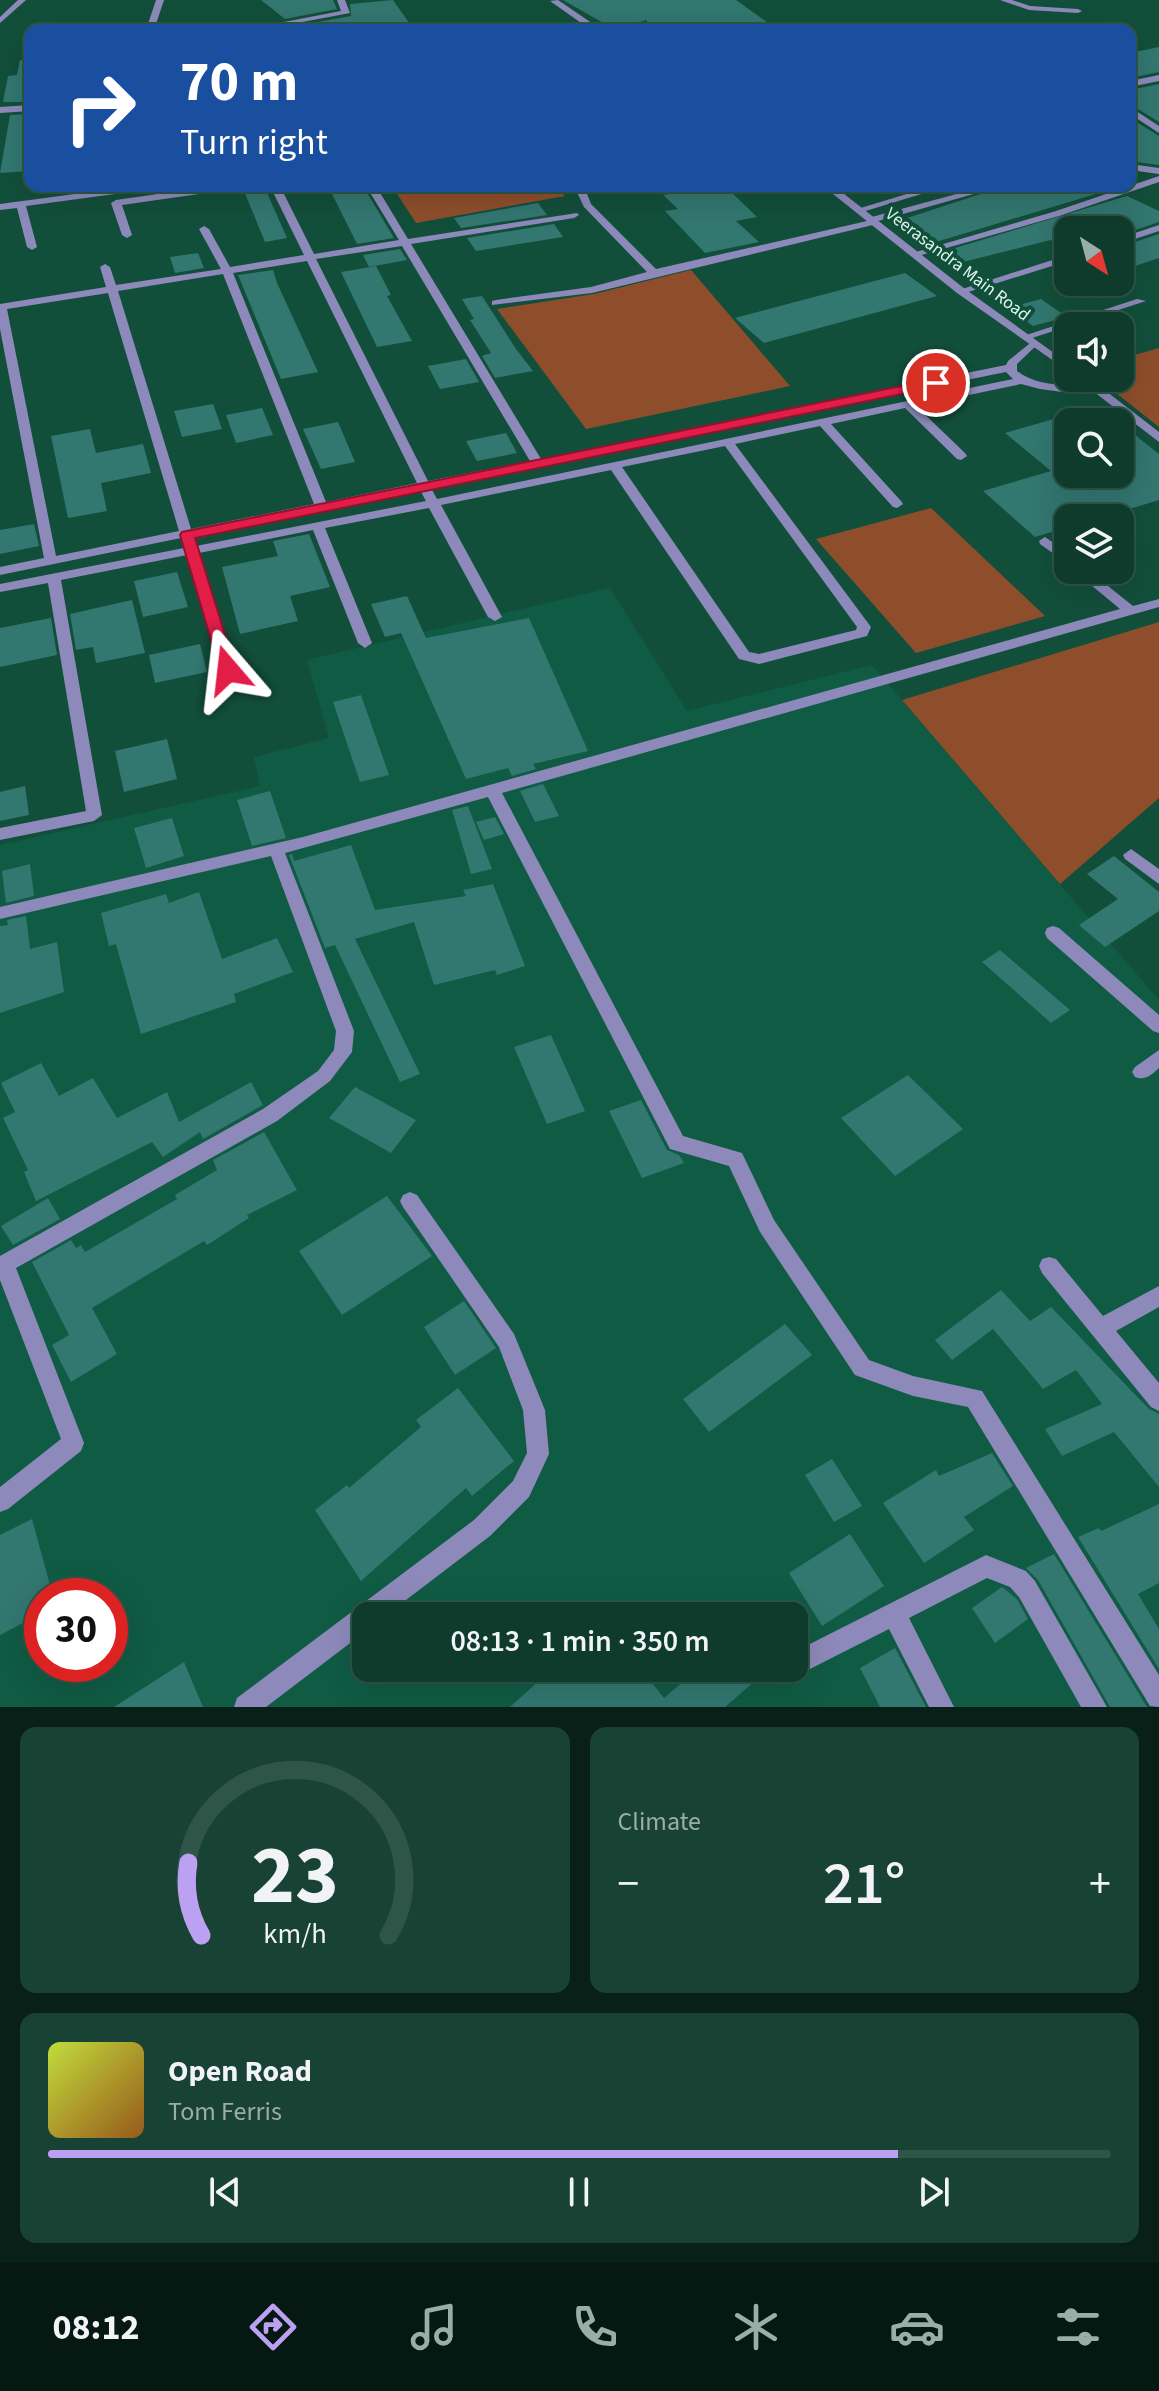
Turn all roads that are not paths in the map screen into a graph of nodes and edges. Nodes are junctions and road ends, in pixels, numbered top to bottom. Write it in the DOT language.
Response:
graph roads {
  1 [pos="22,0"];
  2 [pos="160,0"];
  3 [pos="341,0"];
  4 [pos="554,0"];
  5 [pos="1004,0"];
  6 [pos="1078,11"];
  7 [pos="0,21"];
  8 [pos="152,24"];
  9 [pos="281,24"];
  10 [pos="588,24"];
  11 [pos="1159,78"];
  12 [pos="1136,83"];
  13 [pos="24,108"];
  14 [pos="0,110"];
  15 [pos="1136,114"];
  16 [pos="1159,130"];
  17 [pos="1136,160"];
  18 [pos="1136,168"];
  19 [pos="1157,173"];
  20 [pos="1136,182"];
  21 [pos="93,192"];
  22 [pos="112,192"];
  23 [pos="192,192"];
  24 [pos="278,192"];
  25 [pos="375,192"];
  26 [pos="584,192"];
  27 [pos="836,192"];
  28 [pos="922,192"];
  29 [pos="976,192"];
  30 [pos="1110,192"];
  31 [pos="116,203"];
  32 [pos="21,204"];
  33 [pos="0,207"];
  34 [pos="859,210"];
  35 [pos="574,215"];
  36 [pos="872,221"];
  37 [pos="1159,228"];
  38 [pos="204,229"];
  39 [pos="127,235"];
  40 [pos="1134,236"];
  41 [pos="405,242"];
  42 [pos="32,247"];
  43 [pos="914,254"];
  44 [pos="311,258"];
  45 [pos="1054,262"];
  46 [pos="105,267"];
  47 [pos="227,271"];
  48 [pos="654,273"];
  49 [pos="111,290"];
  50 [pos="961,291"];
  51 [pos="1141,301"];
  52 [pos="496,303"];
  53 [pos="0,307"];
  54 [pos="1029,340"];
  55 [pos="1054,358"];
  56 [pos="1010,368"];
  57 [pos="1022,380"];
  58 [pos="1054,387"];
  59 [pos="910,388"];
  60 [pos="1101,392"];
  61 [pos="922,401"];
  62 [pos="908,404"];
  63 [pos="823,422"];
  64 [pos="1159,438"];
  65 [pos="728,442"];
  66 [pos="961,456"];
  67 [pos="538,464"];
  68 [pos="615,466"];
  69 [pos="425,488"];
  70 [pos="434,503"];
  71 [pos="897,504"];
  72 [pos="322,508"];
  73 [pos="318,526"];
  74 [pos="187,535"];
  75 [pos="1045,541"];
  76 [pos="1054,548"];
  77 [pos="191,550"];
  78 [pos="51,561"];
  79 [pos="0,571"];
  80 [pos="54,578"];
  81 [pos="1097,584"];
  82 [pos="0,588"];
  83 [pos="1159,603"];
  84 [pos="1131,611"];
  85 [pos="495,617"];
  86 [pos="365,643"];
  87 [pos="228,670"];
  88 [pos="492,789"];
  89 [pos="0,834"];
  90 [pos="276,849"];
  91 [pos="1131,855"];
  92 [pos="1159,878"];
  93 [pos="0,913"];
  94 [pos="1053,933"];
  95 [pos="1159,1026"];
  96 [pos="1159,1058"];
  97 [pos="1141,1072"];
  98 [pos="410,1201"];
  99 [pos="2,1258"];
  100 [pos="1049,1266"];
  101 [pos="1159,1296"];
  102 [pos="1101,1328"];
  103 [pos="1159,1400"];
  104 [pos="0,1501"];
  105 [pos="893,1613"];
  106 [pos="808,1658"];
  107 [pos="1159,1697"];
  108 [pos="246,1707"];
  109 [pos="942,1707"];
  110 [pos="1095,1707"];
  1 -- 7 [label="street"];
  2 -- 8 [label="street"];
  3 -- 9 [label="street"];
  4 -- 10 [label="street"];
  5 -- 6 [label="street"];
  11 -- 12 [label="street"];
  13 -- 14 [label="street"];
  15 -- 16 [label="street"];
  17 -- 19 [label="street"];
  18 -- 19 [label="street"];
  19 -- 20 [label="street"];
  21 -- 32 [label="street"];
  22 -- 31 [label="street"];
  23 -- 31 [label="street"];
  24 -- 44 [label="street"];
  25 -- 41 [label="street"];
  26 -- 48 [label="street"];
  27 -- 34 [label="street, Veerasandra Main Road"];
  28 -- 34 [label="street"];
  29 -- 36 [label="street"];
  30 -- 43 [label="street"];
  31 -- 39 [label="street"];
  32 -- 33 [label="street"];
  32 -- 42 [label="street"];
  34 -- 36 [label="street, Veerasandra Main Road"];
  35 -- 41 [label="street"];
  36 -- 43 [label="street, Veerasandra Main Road"];
  36 -- 48 [label="street"];
  37 -- 40 [label="street"];
  38 -- 47 [label="street"];
  41 -- 44 [label="street"];
  41 -- 67 [label="street"];
  43 -- 50 [label="street, Veerasandra Main Road"];
  44 -- 47 [label="street"];
  44 -- 69 [label="street"];
  45 -- 50 [label="street"];
  46 -- 49 [label="street"];
  47 -- 49 [label="street"];
  47 -- 72 [label="street"];
  48 -- 52 [label="street"];
  49 -- 53 [label="street"];
  49 -- 74 [label="street"];
  50 -- 54 [label="street, Veerasandra Main Road"];
  51 -- 54 [label="street"];
  53 -- 78 [label="street"];
  54 -- 55 [label="street, Veerasandra Main Road"];
  54 -- 56 [label="street"];
  56 -- 57 [label="street"];
  56 -- 59 [label="street"];
  57 -- 58 [label="street"];
  57 -- 61 [label="street"];
  59 -- 61 [label="street"];
  59 -- 67 [label="street"];
  60 -- 64 [label="street"];
  61 -- 62 [label="street"];
  62 -- 63 [label="street"];
  62 -- 66 [label="street"];
  63 -- 65 [label="street"];
  63 -- 71 [label="street"];
  65 -- 68 [label="street"];
  65 -- 68 [label="street"];
  67 -- 69 [label="street"];
  68 -- 70 [label="street"];
  69 -- 70 [label="street"];
  69 -- 72 [label="street"];
  70 -- 73 [label="street"];
  70 -- 85 [label="street"];
  72 -- 74 [label="street"];
  73 -- 77 [label="street"];
  73 -- 86 [label="street"];
  74 -- 77 [label="street"];
  74 -- 78 [label="street"];
  75 -- 76 [label="street"];
  77 -- 80 [label="street"];
  77 -- 87 [label="street"];
  78 -- 79 [label="street"];
  80 -- 82 [label="street"];
  80 -- 89 [label="street"];
  81 -- 84 [label="street"];
  83 -- 84 [label="street"];
  84 -- 88 [label="street"];
  88 -- 90 [label="street"];
  88 -- 107 [label="street"];
  90 -- 93 [label="street"];
  90 -- 99 [label="street"];
  91 -- 92 [label="street"];
  94 -- 95 [label="street"];
  96 -- 97 [label="street"];
  98 -- 108 [label="street"];
  99 -- 104 [label="street"];
  100 -- 102 [label="street"];
  101 -- 102 [label="street"];
  102 -- 103 [label="street"];
  105 -- 106 [label="street"];
  105 -- 109 [label="street"];
  105 -- 110 [label="street"];
}
